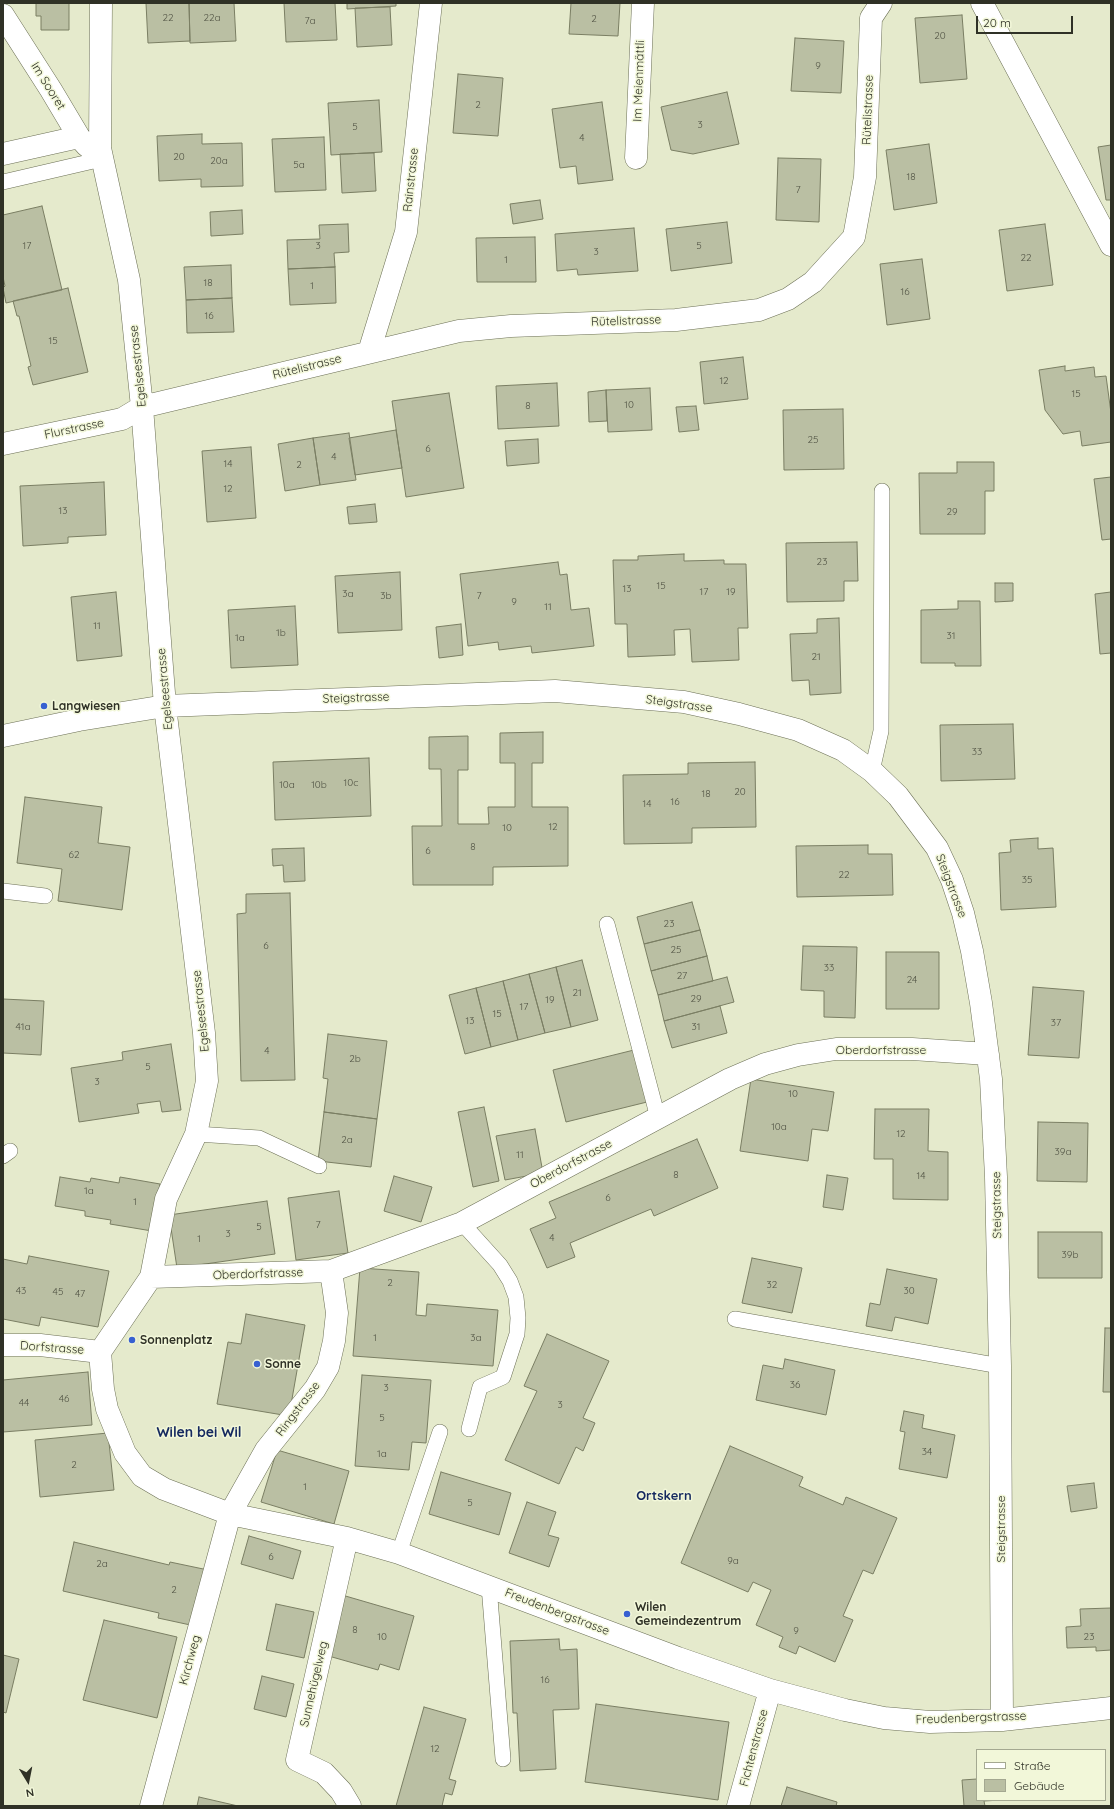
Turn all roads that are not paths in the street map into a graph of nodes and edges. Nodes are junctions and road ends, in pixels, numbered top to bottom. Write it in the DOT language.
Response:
graph roads {
  1 [pos="101,3"];
  2 [pos="431,3"];
  3 [pos="643,3"];
  4 [pos="881,3"];
  5 [pos="982,3"];
  6 [pos="3,15"];
  7 [pos="78,137"];
  8 [pos="3,154"];
  9 [pos="101,154"];
  10 [pos="636,158"];
  11 [pos="3,182"];
  12 [pos="1111,245"];
  13 [pos="369,352"];
  14 [pos="142,407"];
  15 [pos="3,444"];
  16 [pos="882,491"];
  17 [pos="165,706"];
  18 [pos="3,736"];
  19 [pos="872,771"];
  20 [pos="3,891"];
  21 [pos="45,896"];
  22 [pos="607,924"];
  23 [pos="988,1054"];
  24 [pos="658,1118"];
  25 [pos="196,1134"];
  26 [pos="319,1166"];
  27 [pos="462,1223"];
  28 [pos="331,1271"];
  29 [pos="151,1277"];
  30 [pos="735,1319"];
  31 [pos="3,1345"];
  32 [pos="100,1352"];
  33 [pos="1000,1366"];
  34 [pos="469,1429"];
  35 [pos="440,1432"];
  36 [pos="230,1514"];
  37 [pos="347,1538"];
  38 [pos="399,1553"];
  39 [pos="489,1586"];
  40 [pos="770,1690"];
  41 [pos="1111,1708"];
  42 [pos="1002,1720"];
  43 [pos="503,1759"];
  44 [pos="151,1806"];
  45 [pos="350,1806"];
  46 [pos="738,1806"];
  1 -- 9 [label="street, Egelseestrasse"];
  2 -- 13 [label="street, Rainstrasse"];
  3 -- 10 [label="street, Im Meienmättli"];
  4 -- 13 [label="street, Rütelistrasse"];
  5 -- 12 [label="street"];
  6 -- 7 [label="street, Im Sooret"];
  7 -- 8 [label="street"];
  7 -- 9 [label="street, Im Sooret"];
  9 -- 11 [label="lane"];
  9 -- 14 [label="street, Egelseestrasse"];
  13 -- 14 [label="street, Rütelistrasse"];
  14 -- 15 [label="street, Flurstrasse"];
  14 -- 17 [label="street, Egelseestrasse"];
  16 -- 19 [label="lane"];
  17 -- 18 [label="street, Steigstrasse"];
  17 -- 19 [label="street, Steigstrasse"];
  17 -- 25 [label="street, Egelseestrasse"];
  19 -- 23 [label="street, Steigstrasse"];
  20 -- 21 [label="lane"];
  22 -- 24 [label="lane"];
  23 -- 24 [label="street, Oberdorfstrasse"];
  23 -- 33 [label="street, Steigstrasse"];
  24 -- 27 [label="street, Oberdorfstrasse"];
  25 -- 26 [label="lane"];
  25 -- 29 [label="street, Egelseestrasse"];
  27 -- 28 [label="street, Oberdorfstrasse"];
  27 -- 34 [label="lane"];
  28 -- 29 [label="street, Oberdorfstrasse"];
  28 -- 36 [label="street, Ringstrasse"];
  29 -- 32 [label="street, Egelseestrasse"];
  30 -- 33 [label="lane"];
  31 -- 32 [label="street, Dorfstrasse"];
  32 -- 36 [label="street, Freudenbergstrasse"];
  33 -- 42 [label="street, Steigstrasse"];
  35 -- 38 [label="lane"];
  36 -- 37 [label="street, Freudenbergstrasse"];
  36 -- 44 [label="street, Kirchweg"];
  37 -- 38 [label="street, Freudenbergstrasse"];
  37 -- 45 [label="street, Sunnehügelweg"];
  38 -- 39 [label="street, Freudenbergstrasse"];
  39 -- 40 [label="street, Freudenbergstrasse"];
  39 -- 43 [label="lane"];
  40 -- 42 [label="street, Freudenbergstrasse"];
  40 -- 46 [label="street, Fichtenstrasse"];
  41 -- 42 [label="street, Freudenbergstrasse"];
}
